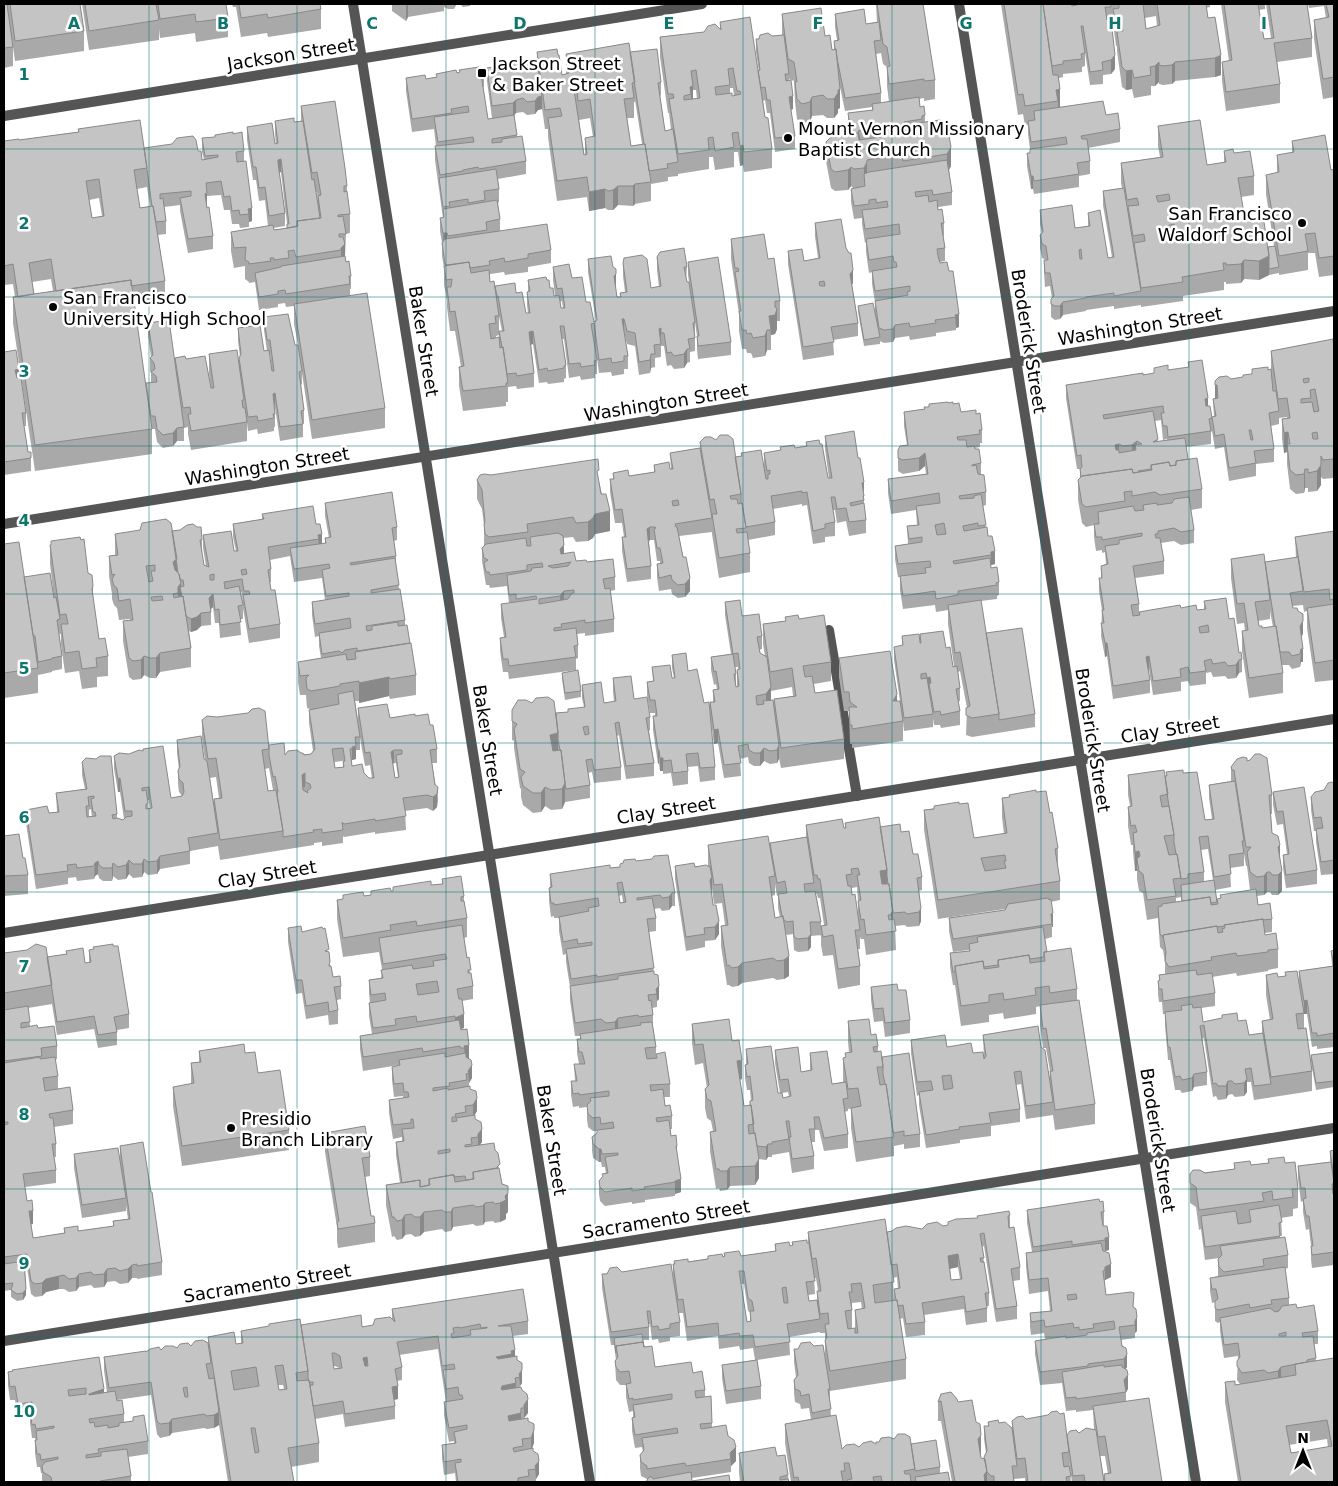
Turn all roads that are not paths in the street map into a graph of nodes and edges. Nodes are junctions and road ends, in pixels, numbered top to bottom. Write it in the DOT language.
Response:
graph roads {
  1 [pos="354,4"];
  2 [pos="702,4"];
  3 [pos="959,4"];
  4 [pos="362,59"];
  5 [pos="4,116"];
  6 [pos="1334,311"];
  7 [pos="1017,362"];
  8 [pos="426,457"];
  9 [pos="4,524"];
  10 [pos="829,630"];
  11 [pos="1334,719"];
  12 [pos="1080,760"];
  13 [pos="857,796"];
  14 [pos="490,854"];
  15 [pos="4,932"];
  16 [pos="1334,1128"];
  17 [pos="1144,1159"];
  18 [pos="554,1253"];
  19 [pos="4,1341"];
  20 [pos="590,1482"];
  21 [pos="1196,1482"];
  1 -- 4 [label="street, Baker Street"];
  2 -- 4 [label="street, Jackson Street"];
  3 -- 7 [label="street, Broderick Street"];
  4 -- 5 [label="street, Jackson Street"];
  4 -- 8 [label="street, Baker Street"];
  6 -- 7 [label="street, Washington Street"];
  7 -- 8 [label="street, Washington Street"];
  7 -- 12 [label="street, Broderick Street"];
  8 -- 9 [label="street, Washington Street"];
  8 -- 14 [label="street, Baker Street"];
  10 -- 13 [label="street"];
  11 -- 12 [label="street, Clay Street"];
  12 -- 13 [label="street, Clay Street"];
  12 -- 17 [label="street, Broderick Street"];
  13 -- 14 [label="street, Clay Street"];
  14 -- 15 [label="street, Clay Street"];
  14 -- 18 [label="street, Baker Street"];
  16 -- 17 [label="street, Sacramento Street"];
  17 -- 18 [label="street, Sacramento Street"];
  17 -- 21 [label="street, Broderick Street"];
  18 -- 19 [label="street, Sacramento Street"];
  18 -- 20 [label="street, Baker Street"];
}
